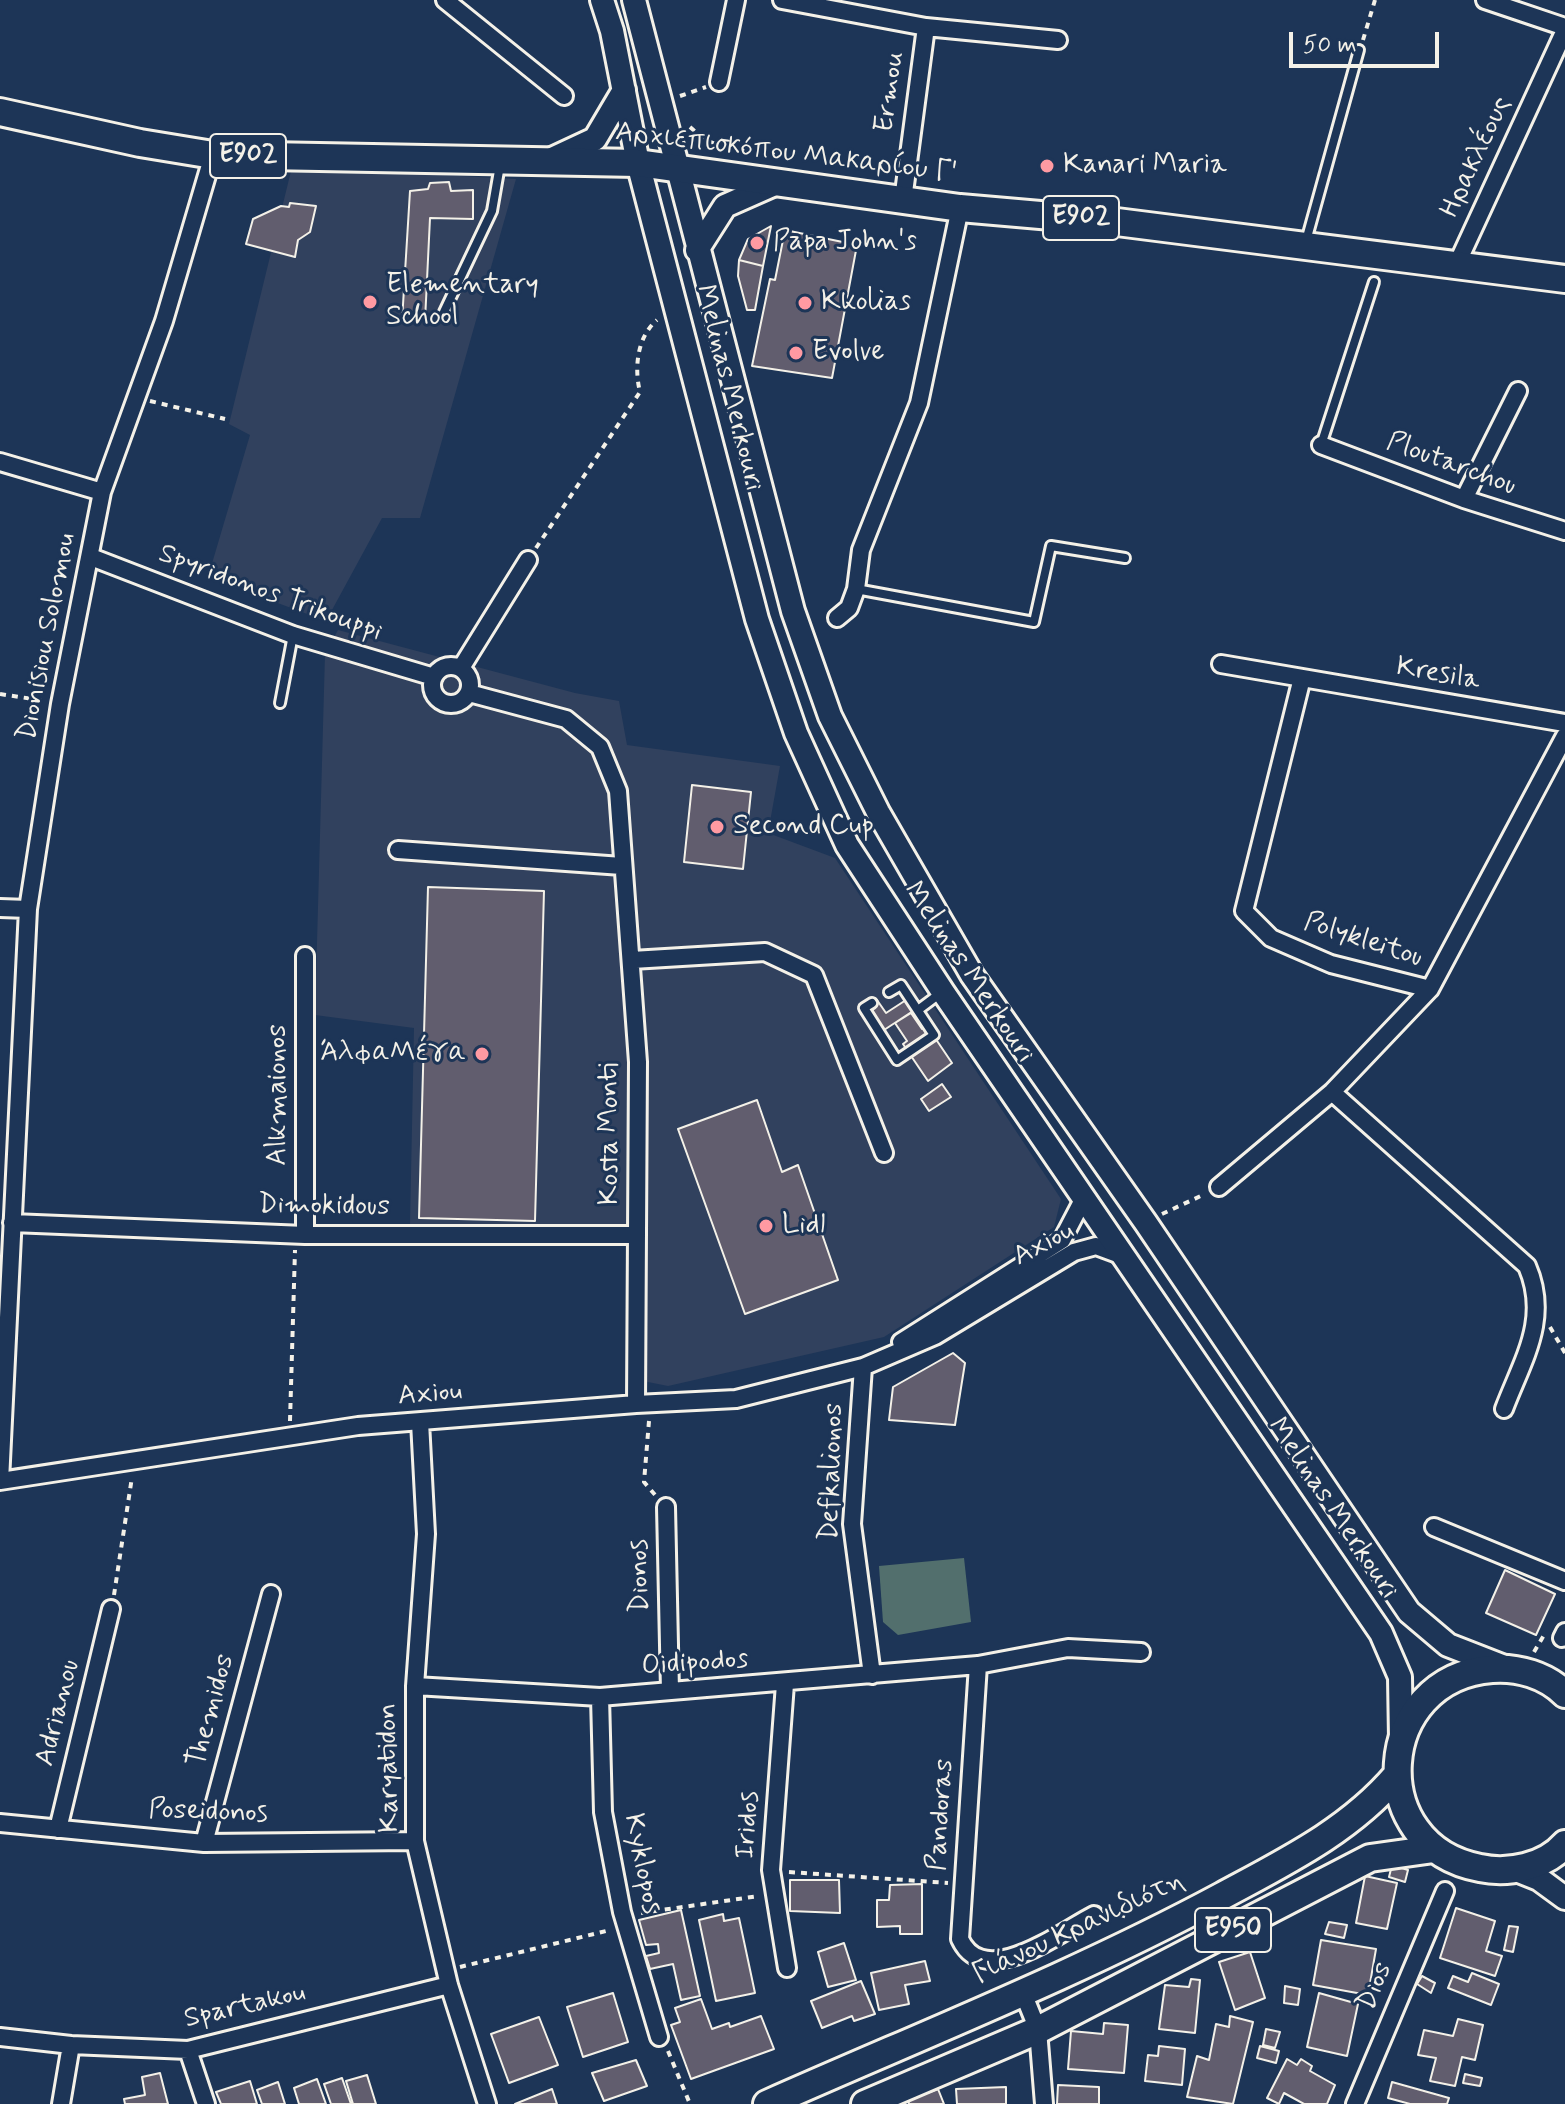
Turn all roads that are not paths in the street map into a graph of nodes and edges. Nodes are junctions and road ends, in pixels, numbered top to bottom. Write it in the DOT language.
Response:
graph roads {
  1 [pos="445,0"];
  2 [pos="602,0"];
  3 [pos="634,0"];
  4 [pos="736,0"];
  5 [pos="782,0"];
  6 [pos="1485,0"];
  7 [pos="926,27"];
  8 [pos="1565,28"];
  9 [pos="1058,40"];
  10 [pos="1359,50"];
  11 [pos="719,82"];
  12 [pos="624,90"];
  13 [pos="564,96"];
  14 [pos="0,112"];
  15 [pos="213,155"];
  16 [pos="501,160"];
  17 [pos="550,160"];
  18 [pos="638,163"];
  19 [pos="676,168"];
  20 [pos="777,183"];
  21 [pos="903,200"];
  22 [pos="960,208"];
  23 [pos="1305,245"];
  24 [pos="697,250"];
  25 [pos="1457,264"];
  26 [pos="1565,279"];
  27 [pos="1374,282"];
  28 [pos="444,312"];
  29 [pos="1518,391"];
  30 [pos="1321,445"];
  31 [pos="0,462"];
  32 [pos="102,492"];
  33 [pos="1464,499"];
  34 [pos="1565,531"];
  35 [pos="91,557"];
  36 [pos="1125,558"];
  37 [pos="528,560"];
  38 [pos="856,589"];
  39 [pos="837,618"];
  40 [pos="293,635"];
  41 [pos="1221,664"];
  42 [pos="461,668"];
  43 [pos="434,677"];
  44 [pos="1302,678"];
  45 [pos="469,693"];
  46 [pos="280,703"];
  47 [pos="1565,723"];
  48 [pos="1565,736"];
  49 [pos="398,850"];
  50 [pos="622,866"];
  51 [pos="0,908"];
  52 [pos="28,909"];
  53 [pos="305,956"];
  54 [pos="632,960"];
  55 [pos="1430,989"];
  56 [pos="889,992"];
  57 [pos="943,992"];
  58 [pos="872,1003"];
  59 [pos="918,1010"];
  60 [pos="1332,1092"];
  61 [pos="884,1153"];
  62 [pos="1219,1187"];
  63 [pos="1085,1196"];
  64 [pos="12,1223"];
  65 [pos="300,1234"];
  66 [pos="636,1235"];
  67 [pos="1123,1256"];
  68 [pos="863,1367"];
  69 [pos="643,1403"];
  70 [pos="1504,1409"];
  71 [pos="420,1422"];
  72 [pos="0,1481"];
  73 [pos="666,1507"];
  74 [pos="1434,1527"];
  75 [pos="1565,1581"];
  76 [pos="271,1594"];
  77 [pos="111,1609"];
  78 [pos="1141,1652"];
  79 [pos="978,1665"];
  80 [pos="1522,1671"];
  81 [pos="872,1675"];
  82 [pos="1565,1675"];
  83 [pos="785,1684"];
  84 [pos="415,1686"];
  85 [pos="670,1691"];
  86 [pos="1565,1694"];
  87 [pos="600,1697"];
  88 [pos="1401,1739"];
  89 [pos="1396,1776"];
  90 [pos="0,1823"];
  91 [pos="58,1829"];
  92 [pos="415,1841"];
  93 [pos="204,1843"];
  94 [pos="1565,1844"];
  95 [pos="1434,1849"];
  96 [pos="1514,1869"];
  97 [pos="1445,1891"];
  98 [pos="1565,1898"];
  99 [pos="1094,1915"];
  100 [pos="787,1968"];
  101 [pos="448,1978"];
  102 [pos="1023,1993"];
  103 [pos="1038,2030"];
  104 [pos="0,2037"];
  105 [pos="659,2037"];
  106 [pos="71,2045"];
  107 [pos="188,2050"];
  108 [pos="61,2104"];
  109 [pos="206,2104"];
  110 [pos="487,2104"];
  111 [pos="767,2104"];
  112 [pos="865,2104"];
  113 [pos="1044,2104"];
  114 [pos="1355,2104"];
  1 -- 13 [label="street"];
  2 -- 12 [label="main road, Melinas Merkouri"];
  3 -- 19 [label="main road, Melinas Merkouri"];
  4 -- 11 [label="street"];
  5 -- 7 [label="street"];
  6 -- 8 [label="street"];
  7 -- 9 [label="street, Ermou"];
  7 -- 21 [label="street, Ermou"];
  8 -- 25 [label="street, Ηρακλέους"];
  10 -- 23 [label="lane"];
  12 -- 17 [label="main road"];
  12 -- 18 [label="main road, Melinas Merkouri"];
  14 -- 15 [label="main road, Αρχιεπισκόπου Μακαρίου Γ' / E902"];
  15 -- 16 [label="main road, Αρχιεπισκόπου Μακαρίου Γ' / E902"];
  15 -- 32 [label="street, Dionisiou Solomou"];
  16 -- 17 [label="main road, Αρχιεπισκόπου Μακαρίου Γ' / E902"];
  16 -- 28 [label="lane"];
  17 -- 18 [label="main road, Αρχιεπισκόπου Μακαρίου Γ' / E902"];
  18 -- 19 [label="main road, Αρχιεπισκόπου Μακαρίου Γ' / E902"];
  18 -- 57 [label="main road, Melinas Merkouri"];
  19 -- 20 [label="main road, Αρχιεπισκόπου Μακαρίου Γ' / E902"];
  19 -- 24 [label="main road, Melinas Merkouri"];
  20 -- 21 [label="main road, Αρχιεπισκόπου Μακαρίου Γ' / E902"];
  20 -- 24 [label="main road"];
  21 -- 22 [label="main road, Αρχιεπισκόπου Μακαρίου Γ' / E902"];
  22 -- 23 [label="main road, Αρχιεπισκόπου Μακαρίου Γ' / E902"];
  22 -- 38 [label="street"];
  23 -- 25 [label="main road, Αρχιεπισκόπου Μακαρίου Γ' / E902"];
  24 -- 80 [label="main road, Melinas Merkouri"];
  25 -- 26 [label="main road, Αρχιεπισκόπου Μακαρίου Γ' / E902"];
  27 -- 30 [label="lane"];
  29 -- 33 [label="street"];
  30 -- 33 [label="street, Ploutarchou"];
  31 -- 32 [label="street"];
  32 -- 35 [label="street, Dionisiou Solomou"];
  33 -- 34 [label="street, Ploutarchou"];
  35 -- 40 [label="street, Spyridonos Trikouppi"];
  35 -- 52 [label="street, Dionisiou Solomou"];
  36 -- 38 [label="lane"];
  37 -- 42 [label="street"];
  38 -- 39 [label="street"];
  40 -- 43 [label="street, Spyridonos Trikouppi"];
  40 -- 46 [label="lane"];
  41 -- 44 [label="street, Kresila"];
  42 -- 43 [label="street"];
  42 -- 45 [label="street"];
  43 -- 45 [label="street"];
  44 -- 47 [label="street, Kresila"];
  44 -- 55 [label="street, Polykleitou"];
  45 -- 50 [label="street, Kosta Monti"];
  48 -- 55 [label="street"];
  49 -- 50 [label="street"];
  50 -- 54 [label="street, Kosta Monti"];
  51 -- 52 [label="street"];
  52 -- 64 [label="street, Dionisiou Solomou"];
  53 -- 65 [label="street, Alkmaionos"];
  54 -- 61 [label="street"];
  54 -- 66 [label="street, Kosta Monti"];
  55 -- 60 [label="street"];
  56 -- 59 [label="lane"];
  57 -- 59 [label="lane"];
  57 -- 63 [label="main road, Melinas Merkouri"];
  58 -- 59 [label="lane"];
  60 -- 62 [label="street"];
  60 -- 70 [label="street"];
  63 -- 67 [label="main road, Melinas Merkouri"];
  63 -- 68 [label="street, Axiou"];
  64 -- 65 [label="street, Dimokidous"];
  64 -- 72 [label="street, Dionisiou Solomou"];
  65 -- 66 [label="street, Dimokidous"];
  66 -- 69 [label="street, Kosta Monti"];
  67 -- 68 [label="street, Axiou"];
  67 -- 88 [label="main road, Melinas Merkouri"];
  68 -- 69 [label="street, Axiou"];
  68 -- 81 [label="street, Defkalionos"];
  69 -- 71 [label="street, Axiou"];
  71 -- 72 [label="street, Axiou"];
  71 -- 84 [label="street, Karyatidon"];
  73 -- 85 [label="street, Dionos"];
  74 -- 75 [label="street"];
  76 -- 93 [label="street, Themidos"];
  77 -- 91 [label="street, Adrianou"];
  78 -- 79 [label="street, Oidipodos"];
  79 -- 81 [label="street, Oidipodos"];
  79 -- 99 [label="street, Pandoras"];
  80 -- 82 [label="main road"];
  80 -- 86 [label="main road"];
  80 -- 88 [label="main road"];
  81 -- 83 [label="street, Oidipodos"];
  83 -- 85 [label="street, Oidipodos"];
  83 -- 100 [label="street, Iridos"];
  84 -- 87 [label="street, Oidipodos"];
  84 -- 92 [label="street, Karyatidon"];
  85 -- 87 [label="street, Oidipodos"];
  87 -- 105 [label="street, Kyklopos"];
  88 -- 89 [label="main road"];
  89 -- 95 [label="main road"];
  89 -- 102 [label="main road, Γιάνου Κρανιδιότη / E950"];
  90 -- 91 [label="street, Poseidonos"];
  91 -- 93 [label="street, Poseidonos"];
  92 -- 93 [label="street, Poseidonos"];
  92 -- 101 [label="street, Karyatidon"];
  94 -- 96 [label="main road"];
  95 -- 96 [label="main road"];
  95 -- 103 [label="main road, E950"];
  96 -- 98 [label="main road"];
  97 -- 114 [label="street, Dios"];
  101 -- 107 [label="street, Spartakou"];
  101 -- 110 [label="street, Karyatidon"];
  102 -- 103 [label="street"];
  102 -- 111 [label="main road, Γιάνου Κρανιδιότη / E950"];
  103 -- 112 [label="main road, E950"];
  103 -- 113 [label="street"];
  104 -- 106 [label="street, Spartakou"];
  106 -- 107 [label="street, Spartakou"];
  106 -- 108 [label="street"];
  107 -- 109 [label="street"];
}
